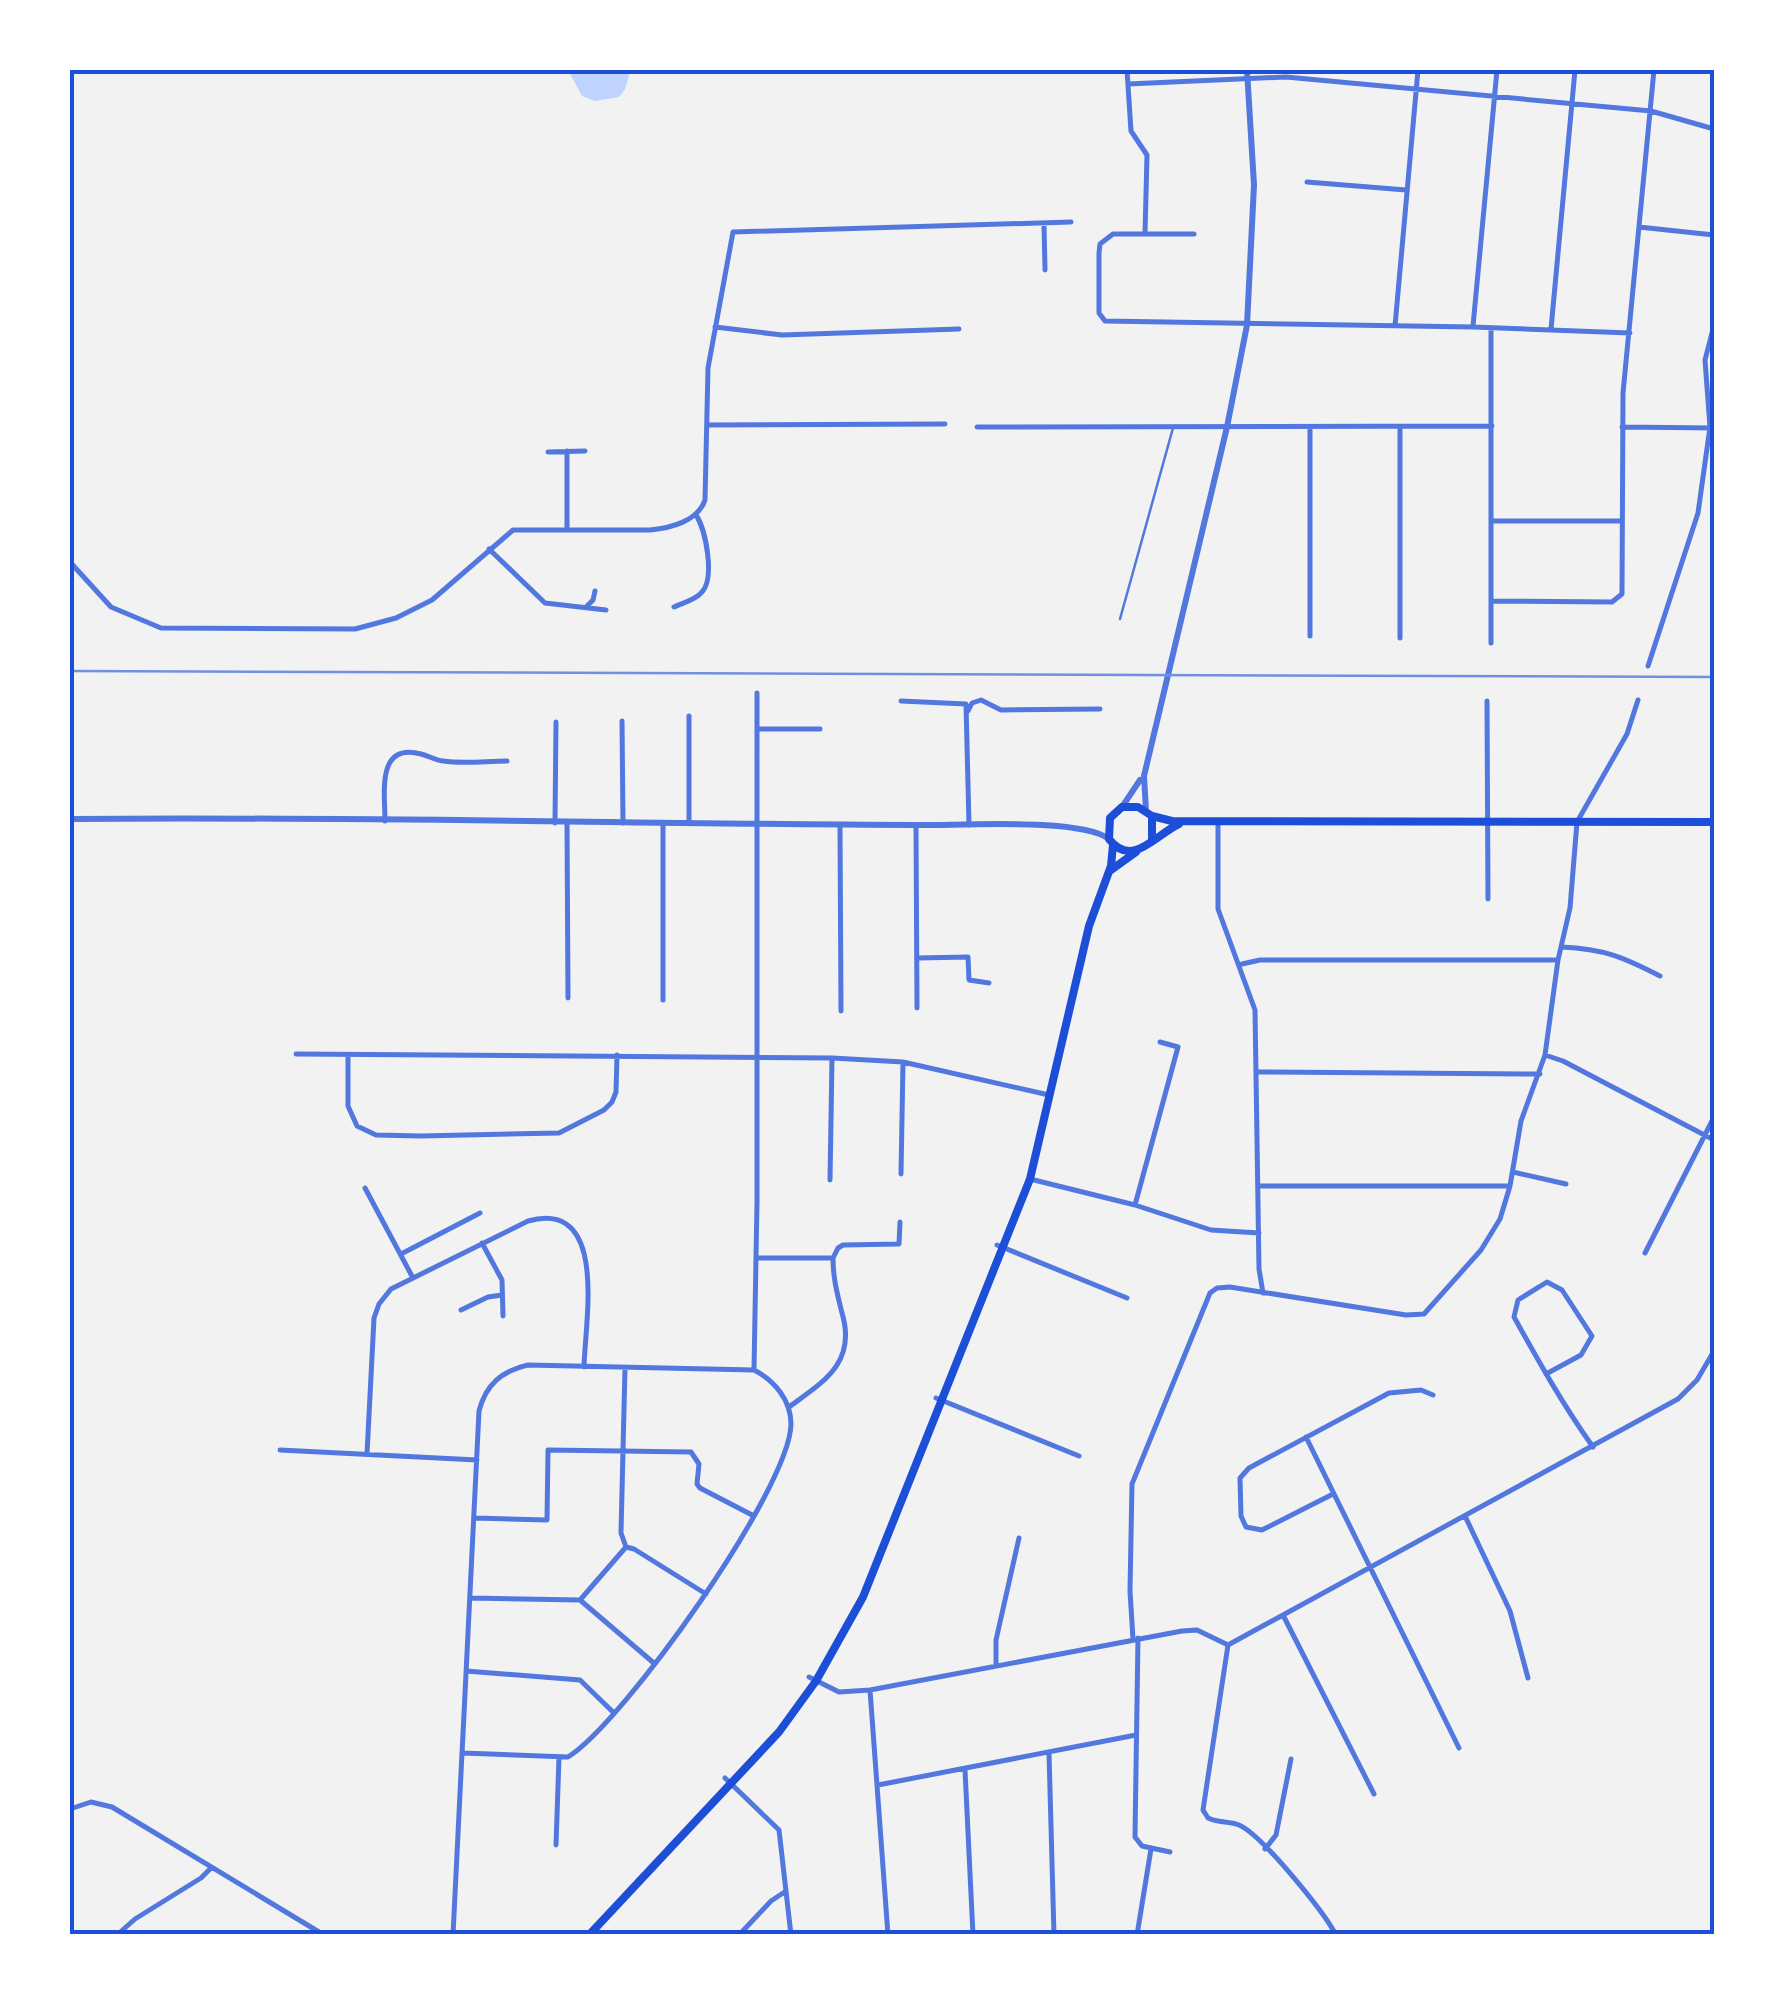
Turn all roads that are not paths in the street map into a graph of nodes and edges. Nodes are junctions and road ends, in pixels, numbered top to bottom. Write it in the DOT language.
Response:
graph roads {
  1 [pos="1127,70"];
  2 [pos="1339,70"];
  3 [pos="1418,70"];
  4 [pos="1496,70"];
  5 [pos="1575,70"];
  6 [pos="1654,70"];
  7 [pos="1247,73"];
  8 [pos="1338,83"];
  9 [pos="1128,84"];
  10 [pos="1416,90"];
  11 [pos="1494,97"];
  12 [pos="1572,104"];
  13 [pos="1651,111"];
  14 [pos="1714,129"];
  15 [pos="1307,182"];
  16 [pos="1406,190"];
  17 [pos="1071,222"];
  18 [pos="1044,224"];
  19 [pos="1638,227"];
  20 [pos="1146,234"];
  21 [pos="1194,234"];
  22 [pos="1714,235"];
  23 [pos="1045,270"];
  24 [pos="1247,325"];
  25 [pos="1714,325"];
  26 [pos="1395,326"];
  27 [pos="714,327"];
  28 [pos="1473,327"];
  29 [pos="1491,328"];
  30 [pos="960,329"];
  31 [pos="1551,329"];
  32 [pos="1630,334"];
  33 [pos="944,424"];
  34 [pos="707,425"];
  35 [pos="1400,426"];
  36 [pos="1492,426"];
  37 [pos="977,427"];
  38 [pos="1174,427"];
  39 [pos="1226,427"];
  40 [pos="1310,427"];
  41 [pos="1622,427"];
  42 [pos="1712,427"];
  43 [pos="567,451"];
  44 [pos="586,451"];
  45 [pos="548,452"];
  46 [pos="696,515"];
  47 [pos="1492,521"];
  48 [pos="1621,521"];
  49 [pos="567,529"];
  50 [pos="489,549"];
  51 [pos="70,562"];
  52 [pos="595,591"];
  53 [pos="1492,601"];
  54 [pos="586,606"];
  55 [pos="674,606"];
  56 [pos="606,610"];
  57 [pos="1120,619"];
  58 [pos="1310,636"];
  59 [pos="1400,638"];
  60 [pos="1491,643"];
  61 [pos="1648,666"];
  62 [pos="756,693"];
  63 [pos="1638,700"];
  64 [pos="1486,701"];
  65 [pos="901,702"];
  66 [pos="1100,709"];
  67 [pos="968,711"];
  68 [pos="689,716"];
  69 [pos="622,721"];
  70 [pos="556,722"];
  71 [pos="820,729"];
  72 [pos="757,730"];
  73 [pos="507,761"];
  74 [pos="1146,765"];
  75 [pos="1122,807"];
  76 [pos="1149,814"];
  77 [pos="1110,818"];
  78 [pos="70,819"];
  79 [pos="1192,820"];
  80 [pos="384,821"];
  81 [pos="1218,821"];
  82 [pos="1488,821"];
  83 [pos="689,822"];
  84 [pos="1576,822"];
  85 [pos="1714,822"];
  86 [pos="555,823"];
  87 [pos="568,823"];
  88 [pos="623,823"];
  89 [pos="663,823"];
  90 [pos="755,823"];
  91 [pos="840,825"];
  92 [pos="969,825"];
  93 [pos="916,826"];
  94 [pos="1084,828"];
  95 [pos="1152,838"];
  96 [pos="1111,842"];
  97 [pos="1139,851"];
  98 [pos="1108,873"];
  99 [pos="1488,899"];
  100 [pos="1562,947"];
  101 [pos="917,958"];
  102 [pos="1558,960"];
  103 [pos="1240,964"];
  104 [pos="1660,976"];
  105 [pos="989,983"];
  106 [pos="568,998"];
  107 [pos="663,1000"];
  108 [pos="917,1008"];
  109 [pos="841,1011"];
  110 [pos="1160,1042"];
  111 [pos="296,1054"];
  112 [pos="348,1055"];
  113 [pos="617,1055"];
  114 [pos="755,1055"];
  115 [pos="1545,1055"];
  116 [pos="832,1058"];
  117 [pos="903,1062"];
  118 [pos="1257,1072"];
  119 [pos="1540,1074"];
  120 [pos="1049,1095"];
  121 [pos="1714,1117"];
  122 [pos="1705,1135"];
  123 [pos="1714,1140"];
  124 [pos="1513,1172"];
  125 [pos="901,1174"];
  126 [pos="1030,1179"];
  127 [pos="830,1180"];
  128 [pos="1566,1184"];
  129 [pos="1259,1186"];
  130 [pos="1510,1186"];
  131 [pos="365,1188"];
  132 [pos="1134,1205"];
  133 [pos="480,1213"];
  134 [pos="900,1222"];
  135 [pos="1259,1233"];
  136 [pos="482,1243"];
  137 [pos="1001,1246"];
  138 [pos="1645,1253"];
  139 [pos="401,1254"];
  140 [pos="757,1258"];
  141 [pos="834,1258"];
  142 [pos="413,1278"];
  143 [pos="1263,1293"];
  144 [pos="502,1296"];
  145 [pos="1127,1298"];
  146 [pos="461,1310"];
  147 [pos="503,1316"];
  148 [pos="1714,1351"];
  149 [pos="584,1366"];
  150 [pos="625,1368"];
  151 [pos="754,1370"];
  152 [pos="1546,1374"];
  153 [pos="1434,1395"];
  154 [pos="940,1399"];
  155 [pos="789,1408"];
  156 [pos="1306,1438"];
  157 [pos="1593,1446"];
  158 [pos="280,1450"];
  159 [pos="623,1450"];
  160 [pos="367,1454"];
  161 [pos="1080,1456"];
  162 [pos="477,1460"];
  163 [pos="1333,1494"];
  164 [pos="754,1516"];
  165 [pos="1465,1516"];
  166 [pos="474,1518"];
  167 [pos="1019,1538"];
  168 [pos="626,1547"];
  169 [pos="1370,1568"];
  170 [pos="706,1594"];
  171 [pos="470,1598"];
  172 [pos="580,1600"];
  173 [pos="1283,1615"];
  174 [pos="1135,1639"];
  175 [pos="1228,1645"];
  176 [pos="655,1664"];
  177 [pos="996,1666"];
  178 [pos="466,1671"];
  179 [pos="1528,1678"];
  180 [pos="813,1679"];
  181 [pos="870,1690"];
  182 [pos="614,1713"];
  183 [pos="1136,1735"];
  184 [pos="1459,1748"];
  185 [pos="1049,1752"];
  186 [pos="462,1753"];
  187 [pos="560,1758"];
  188 [pos="1290,1759"];
  189 [pos="965,1770"];
  190 [pos="728,1781"];
  191 [pos="878,1785"];
  192 [pos="1374,1794"];
  193 [pos="70,1809"];
  194 [pos="556,1844"];
  195 [pos="1152,1849"];
  196 [pos="1265,1849"];
  197 [pos="1170,1852"];
  198 [pos="211,1868"];
  199 [pos="786,1891"];
  200 [pos="117,1935"];
  201 [pos="324,1935"];
  202 [pos="453,1935"];
  203 [pos="590,1935"];
  204 [pos="739,1935"];
  205 [pos="791,1935"];
  206 [pos="888,1935"];
  207 [pos="972,1935"];
  208 [pos="1054,1935"];
  209 [pos="1138,1935"];
  210 [pos="1336,1935"];
  1 -- 9 [label="street"];
  2 -- 8 [label="street"];
  3 -- 10 [label="street"];
  4 -- 11 [label="street"];
  5 -- 12 [label="street"];
  6 -- 13 [label="street"];
  7 -- 8 [label="street"];
  7 -- 9 [label="street"];
  7 -- 24 [label="street"];
  8 -- 10 [label="street"];
  9 -- 20 [label="street"];
  10 -- 11 [label="street"];
  10 -- 16 [label="street"];
  11 -- 12 [label="street"];
  11 -- 28 [label="street"];
  12 -- 13 [label="street"];
  12 -- 31 [label="street"];
  13 -- 14 [label="street"];
  13 -- 19 [label="street"];
  15 -- 16 [label="street"];
  16 -- 26 [label="street"];
  17 -- 18 [label="street"];
  18 -- 23 [label="street"];
  18 -- 27 [label="street"];
  19 -- 22 [label="street"];
  19 -- 32 [label="street"];
  20 -- 21 [label="street"];
  20 -- 24 [label="street"];
  24 -- 26 [label="street"];
  24 -- 39 [label="street"];
  25 -- 42 [label="street"];
  26 -- 28 [label="street"];
  27 -- 30 [label="street"];
  27 -- 34 [label="street"];
  28 -- 29 [label="street"];
  29 -- 31 [label="street"];
  29 -- 36 [label="street"];
  31 -- 32 [label="street"];
  32 -- 41 [label="street"];
  33 -- 34 [label="street"];
  34 -- 46 [label="street"];
  35 -- 36 [label="street"];
  35 -- 40 [label="street"];
  35 -- 59 [label="street"];
  36 -- 47 [label="street"];
  37 -- 38 [label="street"];
  38 -- 39 [label="street"];
  38 -- 57 [label="lane"];
  39 -- 40 [label="street"];
  39 -- 74 [label="street"];
  40 -- 58 [label="street"];
  41 -- 42 [label="street"];
  41 -- 48 [label="street"];
  42 -- 61 [label="street"];
  43 -- 44 [label="street"];
  43 -- 45 [label="street"];
  43 -- 49 [label="street"];
  46 -- 49 [label="street"];
  46 -- 55 [label="street"];
  47 -- 48 [label="street"];
  47 -- 53 [label="street"];
  48 -- 53 [label="street"];
  49 -- 50 [label="street"];
  50 -- 51 [label="street"];
  50 -- 54 [label="street"];
  52 -- 54 [label="street"];
  53 -- 60 [label="street"];
  54 -- 56 [label="street"];
  62 -- 72 [label="street"];
  63 -- 84 [label="street"];
  64 -- 82 [label="street"];
  65 -- 67 [label="street"];
  66 -- 67 [label="street"];
  67 -- 92 [label="street"];
  68 -- 83 [label="street"];
  69 -- 88 [label="street"];
  70 -- 86 [label="street"];
  71 -- 72 [label="street"];
  72 -- 90 [label="street"];
  73 -- 80 [label="street"];
  74 -- 75 [label="street"];
  74 -- 76 [label="street"];
  75 -- 76 [label="main road"];
  75 -- 77 [label="main road"];
  76 -- 79 [label="main road"];
  76 -- 95 [label="main road"];
  77 -- 94 [label="street"];
  77 -- 96 [label="main road"];
  78 -- 80 [label="street"];
  79 -- 81 [label="main road"];
  79 -- 95 [label="main road"];
  80 -- 86 [label="street"];
  81 -- 82 [label="main road"];
  81 -- 103 [label="street"];
  82 -- 84 [label="main road"];
  82 -- 99 [label="street"];
  83 -- 89 [label="street"];
  83 -- 90 [label="street"];
  84 -- 85 [label="main road"];
  84 -- 100 [label="street"];
  86 -- 87 [label="street"];
  87 -- 88 [label="street"];
  87 -- 106 [label="street"];
  88 -- 89 [label="street"];
  89 -- 107 [label="street"];
  90 -- 91 [label="street"];
  90 -- 114 [label="street"];
  91 -- 93 [label="street"];
  91 -- 109 [label="street"];
  92 -- 93 [label="street"];
  92 -- 94 [label="street"];
  93 -- 101 [label="street"];
  94 -- 96 [label="street"];
  95 -- 97 [label="main road"];
  96 -- 97 [label="main road"];
  96 -- 98 [label="main road"];
  97 -- 98 [label="main road"];
  98 -- 120 [label="main road"];
  100 -- 102 [label="street"];
  100 -- 104 [label="street"];
  101 -- 105 [label="street"];
  101 -- 108 [label="street"];
  102 -- 103 [label="street"];
  102 -- 115 [label="street"];
  103 -- 118 [label="street"];
  110 -- 132 [label="street"];
  111 -- 112 [label="street"];
  112 -- 113 [label="street"];
  112 -- 113 [label="street"];
  113 -- 114 [label="street"];
  114 -- 116 [label="street"];
  114 -- 140 [label="street"];
  115 -- 119 [label="street"];
  115 -- 122 [label="street"];
  116 -- 117 [label="street"];
  116 -- 127 [label="street"];
  117 -- 120 [label="street"];
  117 -- 125 [label="street"];
  118 -- 119 [label="street"];
  118 -- 129 [label="street"];
  119 -- 124 [label="street"];
  120 -- 126 [label="main road"];
  121 -- 122 [label="street"];
  122 -- 123 [label="street"];
  122 -- 138 [label="street"];
  124 -- 128 [label="street"];
  124 -- 130 [label="street"];
  126 -- 132 [label="street"];
  126 -- 137 [label="main road"];
  129 -- 130 [label="street"];
  129 -- 135 [label="street"];
  130 -- 143 [label="street"];
  131 -- 139 [label="street"];
  132 -- 135 [label="street"];
  133 -- 139 [label="street"];
  134 -- 141 [label="street"];
  135 -- 143 [label="street"];
  136 -- 142 [label="street"];
  136 -- 144 [label="street"];
  136 -- 149 [label="street"];
  137 -- 145 [label="street"];
  137 -- 154 [label="main road"];
  139 -- 142 [label="street"];
  140 -- 141 [label="street"];
  140 -- 151 [label="street"];
  141 -- 155 [label="street"];
  142 -- 160 [label="street"];
  143 -- 174 [label="street"];
  144 -- 146 [label="street"];
  144 -- 147 [label="street"];
  148 -- 157 [label="street"];
  149 -- 150 [label="street"];
  149 -- 162 [label="street"];
  150 -- 151 [label="street"];
  150 -- 159 [label="street"];
  151 -- 155 [label="street"];
  152 -- 152 [label="street"];
  152 -- 157 [label="street"];
  153 -- 156 [label="street"];
  154 -- 161 [label="street"];
  154 -- 180 [label="main road"];
  155 -- 164 [label="street"];
  156 -- 163 [label="street"];
  156 -- 163 [label="street"];
  157 -- 165 [label="street"];
  158 -- 160 [label="street"];
  159 -- 164 [label="street"];
  159 -- 166 [label="street"];
  159 -- 168 [label="street"];
  160 -- 162 [label="street"];
  162 -- 166 [label="street"];
  163 -- 169 [label="street"];
  164 -- 170 [label="street"];
  165 -- 169 [label="street"];
  165 -- 179 [label="street"];
  166 -- 171 [label="street"];
  167 -- 177 [label="street"];
  168 -- 170 [label="street"];
  168 -- 172 [label="street"];
  169 -- 173 [label="street"];
  169 -- 184 [label="street"];
  170 -- 176 [label="street"];
  171 -- 172 [label="street"];
  171 -- 178 [label="street"];
  172 -- 176 [label="street"];
  173 -- 175 [label="street"];
  173 -- 192 [label="street"];
  174 -- 175 [label="street"];
  174 -- 177 [label="street"];
  174 -- 183 [label="street"];
  175 -- 196 [label="street"];
  176 -- 182 [label="street"];
  177 -- 181 [label="street"];
  178 -- 182 [label="street"];
  178 -- 186 [label="street"];
  180 -- 181 [label="street"];
  180 -- 190 [label="main road"];
  181 -- 191 [label="street"];
  182 -- 187 [label="street"];
  183 -- 185 [label="street"];
  183 -- 195 [label="street"];
  185 -- 189 [label="street"];
  185 -- 208 [label="street"];
  186 -- 187 [label="street"];
  186 -- 202 [label="street"];
  187 -- 194 [label="street"];
  188 -- 196 [label="street"];
  189 -- 191 [label="street"];
  189 -- 207 [label="street"];
  190 -- 199 [label="street"];
  190 -- 203 [label="main road"];
  191 -- 206 [label="street"];
  193 -- 198 [label="street"];
  195 -- 197 [label="street"];
  195 -- 209 [label="street"];
  196 -- 210 [label="street"];
  198 -- 200 [label="street"];
  198 -- 201 [label="street"];
  199 -- 204 [label="street"];
  199 -- 205 [label="street"];
}
